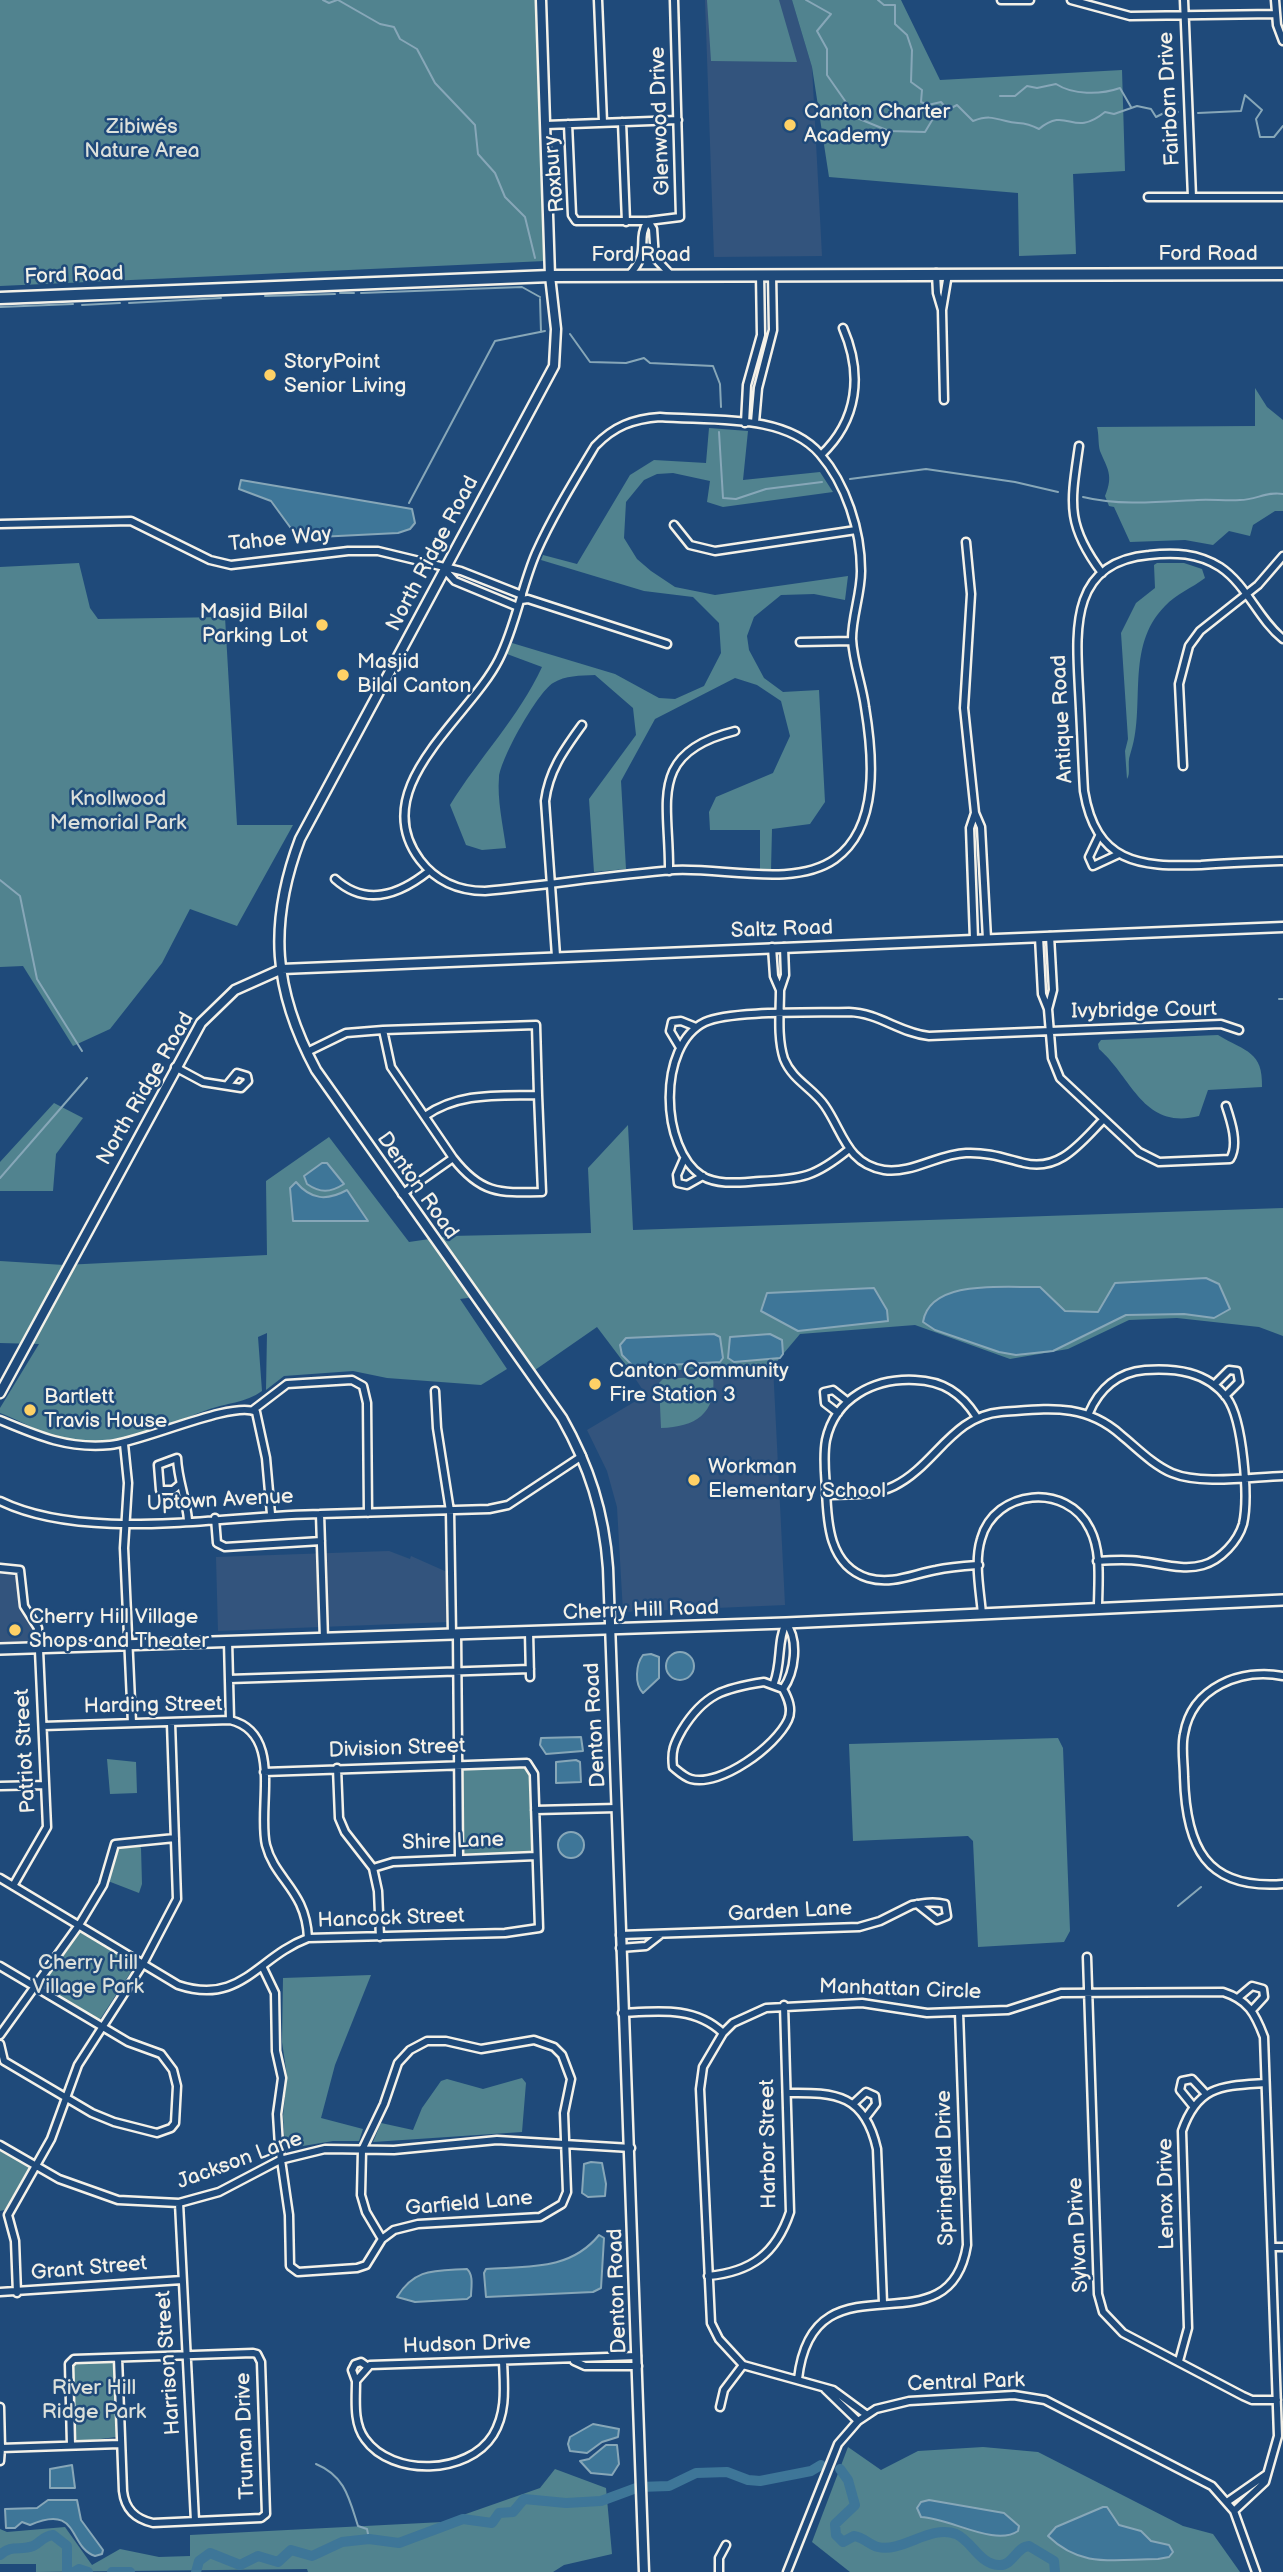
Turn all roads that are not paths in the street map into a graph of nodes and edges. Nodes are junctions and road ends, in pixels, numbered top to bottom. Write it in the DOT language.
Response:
graph roads {
  1 [pos="541,0"];
  2 [pos="598,0"];
  3 [pos="674,0"];
  4 [pos="1001,0"];
  5 [pos="1030,0"];
  6 [pos="1071,0"];
  7 [pos="1184,0"];
  8 [pos="1275,0"];
  9 [pos="1184,13"];
  10 [pos="1276,14"];
  11 [pos="1283,41"];
  12 [pos="678,120"];
  13 [pos="603,122"];
  14 [pos="622,122"];
  15 [pos="568,124"];
  16 [pos="546,125"];
  17 [pos="1148,197"];
  18 [pos="1192,197"];
  19 [pos="1283,197"];
  20 [pos="648,221"];
  21 [pos="626,222"];
  22 [pos="936,273"];
  23 [pos="948,273"];
  24 [pos="760,274"];
  25 [pos="772,274"];
  26 [pos="1283,274"];
  27 [pos="629,275"];
  28 [pos="671,275"];
  29 [pos="550,276"];
  30 [pos="0,298"];
  31 [pos="942,310"];
  32 [pos="843,328"];
  33 [pos="944,400"];
  34 [pos="755,422"];
  35 [pos="745,423"];
  36 [pos="1079,446"];
  37 [pos="821,455"];
  38 [pos="0,524"];
  39 [pos="674,525"];
  40 [pos="856,530"];
  41 [pos="966,542"];
  42 [pos="1283,556"];
  43 [pos="444,569"];
  44 [pos="1102,573"];
  45 [pos="1246,594"];
  46 [pos="520,600"];
  47 [pos="1283,639"];
  48 [pos="852,640"];
  49 [pos="800,642"];
  50 [pos="667,644"];
  51 [pos="582,725"];
  52 [pos="735,731"];
  53 [pos="1183,766"];
  54 [pos="975,813"];
  55 [pos="1099,836"];
  56 [pos="1119,854"];
  57 [pos="983,855"];
  58 [pos="971,856"];
  59 [pos="1283,861"];
  60 [pos="429,871"];
  61 [pos="669,871"];
  62 [pos="335,879"];
  63 [pos="552,884"];
  64 [pos="1283,927"];
  65 [pos="1050,936"];
  66 [pos="1039,937"];
  67 [pos="974,939"];
  68 [pos="986,939"];
  69 [pos="772,947"];
  70 [pos="784,947"];
  71 [pos="556,956"];
  72 [pos="282,968"];
  73 [pos="780,990"];
  74 [pos="1048,1009"];
  75 [pos="780,1015"];
  76 [pos="696,1027"];
  77 [pos="383,1030"];
  78 [pos="1239,1030"];
  79 [pos="1049,1031"];
  80 [pos="679,1046"];
  81 [pos="307,1052"];
  82 [pos="175,1067"];
  83 [pos="228,1084"];
  84 [pos="538,1095"];
  85 [pos="1226,1106"];
  86 [pos="425,1116"];
  87 [pos="1103,1120"];
  88 [pos="848,1150"];
  89 [pos="453,1158"];
  90 [pos="684,1159"];
  91 [pos="704,1177"];
  92 [pos="402,1194"];
  93 [pos="1214,1385"];
  94 [pos="435,1391"];
  95 [pos="0,1393"];
  96 [pos="1225,1396"];
  97 [pos="847,1402"];
  98 [pos="253,1410"];
  99 [pos="838,1413"];
  100 [pos="1089,1413"];
  101 [pos="976,1416"];
  102 [pos="0,1420"];
  103 [pos="124,1444"];
  104 [pos="582,1456"];
  105 [pos="1283,1476"];
  106 [pos="1243,1477"];
  107 [pos="178,1485"];
  108 [pos="826,1495"];
  109 [pos="0,1501"];
  110 [pos="450,1511"];
  111 [pos="368,1513"];
  112 [pos="271,1514"];
  113 [pos="320,1514"];
  114 [pos="215,1518"];
  115 [pos="188,1520"];
  116 [pos="128,1523"];
  117 [pos="321,1541"];
  118 [pos="1097,1561"];
  119 [pos="979,1565"];
  120 [pos="0,1569"];
  121 [pos="1283,1600"];
  122 [pos="1098,1608"];
  123 [pos="982,1614"];
  124 [pos="786,1623"];
  125 [pos="609,1629"];
  126 [pos="529,1632"];
  127 [pos="454,1634"];
  128 [pos="324,1639"];
  129 [pos="228,1642"];
  130 [pos="129,1644"];
  131 [pos="39,1648"];
  132 [pos="0,1649"];
  133 [pos="530,1669"];
  134 [pos="457,1672"];
  135 [pos="1283,1676"];
  136 [pos="530,1677"];
  137 [pos="229,1679"];
  138 [pos="774,1683"];
  139 [pos="783,1689"];
  140 [pos="230,1720"];
  141 [pos="132,1723"];
  142 [pos="171,1723"];
  143 [pos="43,1726"];
  144 [pos="460,1764"];
  145 [pos="530,1766"];
  146 [pos="337,1768"];
  147 [pos="264,1772"];
  148 [pos="45,1784"];
  149 [pos="0,1786"];
  150 [pos="617,1808"];
  151 [pos="535,1810"];
  152 [pos="175,1838"];
  153 [pos="536,1856"];
  154 [pos="459,1859"];
  155 [pos="373,1868"];
  156 [pos="0,1878"];
  157 [pos="1283,1884"];
  158 [pos="13,1886"];
  159 [pos="917,1904"];
  160 [pos="79,1925"];
  161 [pos="620,1935"];
  162 [pos="660,1935"];
  163 [pos="380,1937"];
  164 [pos="308,1938"];
  165 [pos="620,1948"];
  166 [pos="1087,1957"];
  167 [pos="143,1964"];
  168 [pos="0,1965"];
  169 [pos="263,1968"];
  170 [pos="34,1986"];
  171 [pos="1088,1993"];
  172 [pos="1239,1997"];
  173 [pos="784,2006"];
  174 [pos="1253,2010"];
  175 [pos="959,2012"];
  176 [pos="622,2013"];
  177 [pos="102,2027"];
  178 [pos="723,2033"];
  179 [pos="0,2035"];
  180 [pos="0,2044"];
  181 [pos="1265,2083"];
  182 [pos="787,2093"];
  183 [pos="1206,2094"];
  184 [pos="66,2097"];
  185 [pos="853,2104"];
  186 [pos="1193,2106"];
  187 [pos="866,2117"];
  188 [pos="567,2144"];
  189 [pos="0,2145"];
  190 [pos="631,2148"];
  191 [pos="362,2150"];
  192 [pos="281,2160"];
  193 [pos="37,2167"];
  194 [pos="179,2203"];
  195 [pos="0,2214"];
  196 [pos="8,2215"];
  197 [pos="382,2239"];
  198 [pos="1272,2247"];
  199 [pos="1283,2247"];
  200 [pos="708,2276"];
  201 [pos="182,2280"];
  202 [pos="0,2292"];
  203 [pos="17,2293"];
  204 [pos="883,2304"];
  205 [pos="188,2355"];
  206 [pos="637,2356"];
  207 [pos="118,2358"];
  208 [pos="503,2361"];
  209 [pos="574,2361"];
  210 [pos="1179,2361"];
  211 [pos="743,2365"];
  212 [pos="638,2366"];
  213 [pos="798,2379"];
  214 [pos="825,2389"];
  215 [pos="1277,2400"];
  216 [pos="0,2407"];
  217 [pos="720,2407"];
  218 [pos="867,2415"];
  219 [pos="858,2421"];
  220 [pos="120,2444"];
  221 [pos="71,2445"];
  222 [pos="1,2448"];
  223 [pos="0,2461"];
  224 [pos="1267,2474"];
  225 [pos="1227,2502"];
  226 [pos="1234,2511"];
  227 [pos="195,2521"];
  228 [pos="726,2545"];
  229 [pos="644,2572"];
  230 [pos="719,2572"];
  231 [pos="787,2572"];
  232 [pos="1256,2572"];
  1 -- 16 [label="street, North Ridge Road"];
  2 -- 13 [label="street"];
  3 -- 12 [label="street, Glenwood Drive"];
  4 -- 5 [label="street"];
  6 -- 9 [label="street"];
  7 -- 9 [label="street, Fairborn Drive"];
  8 -- 10 [label="street"];
  9 -- 10 [label="street"];
  9 -- 18 [label="street, Fairborn Drive"];
  10 -- 11 [label="street"];
  12 -- 14 [label="street"];
  12 -- 20 [label="street, Glenwood Drive"];
  13 -- 14 [label="street"];
  13 -- 15 [label="street"];
  14 -- 21 [label="street"];
  15 -- 16 [label="street"];
  15 -- 21 [label="street, Roxbury"];
  16 -- 29 [label="street, North Ridge Road"];
  17 -- 18 [label="street"];
  18 -- 19 [label="street"];
  20 -- 21 [label="street"];
  20 -- 27 [label="street"];
  20 -- 28 [label="street"];
  22 -- 23 [label="main road, Ford Road"];
  22 -- 25 [label="main road, Ford Road"];
  22 -- 31 [label="street"];
  23 -- 26 [label="main road, Ford Road"];
  23 -- 31 [label="street"];
  24 -- 25 [label="main road, Ford Road"];
  24 -- 28 [label="main road, Ford Road"];
  24 -- 35 [label="street"];
  25 -- 34 [label="street"];
  27 -- 28 [label="main road, Ford Road"];
  27 -- 29 [label="main road, Ford Road"];
  29 -- 30 [label="main road, Ford Road"];
  29 -- 43 [label="street, North Ridge Road"];
  31 -- 33 [label="street"];
  32 -- 37 [label="street"];
  34 -- 35 [label="street"];
  34 -- 37 [label="street"];
  35 -- 46 [label="street"];
  36 -- 44 [label="street"];
  37 -- 40 [label="street"];
  38 -- 43 [label="street, Tahoe Way"];
  39 -- 40 [label="street"];
  40 -- 48 [label="street"];
  41 -- 54 [label="street"];
  42 -- 45 [label="street"];
  43 -- 46 [label="street"];
  43 -- 46 [label="street"];
  43 -- 72 [label="street, North Ridge Road"];
  44 -- 45 [label="street, Antique Road"];
  44 -- 55 [label="street, Antique Road"];
  45 -- 47 [label="street, Antique Road"];
  45 -- 53 [label="street"];
  46 -- 50 [label="street"];
  46 -- 60 [label="street"];
  48 -- 49 [label="street"];
  48 -- 61 [label="street"];
  51 -- 63 [label="street"];
  52 -- 61 [label="street"];
  54 -- 57 [label="street"];
  54 -- 58 [label="street"];
  55 -- 56 [label="street, Antique Road"];
  55 -- 56 [label="street"];
  56 -- 59 [label="street, Antique Road"];
  57 -- 58 [label="street"];
  57 -- 68 [label="street"];
  58 -- 67 [label="street"];
  60 -- 62 [label="street"];
  60 -- 63 [label="street"];
  61 -- 63 [label="street"];
  63 -- 71 [label="street"];
  64 -- 65 [label="street, Saltz Road"];
  65 -- 66 [label="street, Saltz Road"];
  65 -- 74 [label="street"];
  66 -- 68 [label="street, Saltz Road"];
  66 -- 74 [label="street"];
  67 -- 68 [label="street, Saltz Road"];
  67 -- 70 [label="street, Saltz Road"];
  69 -- 70 [label="street, Saltz Road"];
  69 -- 71 [label="street, Saltz Road"];
  69 -- 73 [label="street"];
  70 -- 73 [label="street"];
  71 -- 72 [label="street, Saltz Road"];
  72 -- 81 [label="street, Denton Road"];
  72 -- 82 [label="street, North Ridge Road"];
  73 -- 75 [label="street"];
  74 -- 79 [label="street"];
  75 -- 76 [label="street, Ivybridge Court"];
  75 -- 79 [label="street, Ivybridge Court"];
  75 -- 88 [label="street"];
  76 -- 80 [label="street"];
  76 -- 80 [label="street, Ivybridge Court"];
  77 -- 81 [label="street"];
  77 -- 84 [label="street"];
  77 -- 86 [label="street"];
  78 -- 79 [label="street, Ivybridge Court"];
  79 -- 87 [label="street"];
  80 -- 90 [label="street"];
  81 -- 92 [label="street, Denton Road"];
  82 -- 83 [label="street"];
  82 -- 95 [label="street, North Ridge Road"];
  84 -- 86 [label="street"];
  84 -- 89 [label="street"];
  85 -- 87 [label="street"];
  86 -- 89 [label="street"];
  87 -- 88 [label="street"];
  88 -- 91 [label="street"];
  89 -- 92 [label="street"];
  90 -- 91 [label="street"];
  90 -- 91 [label="street"];
  92 -- 104 [label="street, Denton Road"];
  93 -- 96 [label="street"];
  93 -- 96 [label="street"];
  93 -- 100 [label="street"];
  94 -- 110 [label="street"];
  96 -- 106 [label="street"];
  97 -- 99 [label="street"];
  97 -- 99 [label="street"];
  97 -- 101 [label="street"];
  98 -- 103 [label="street"];
  98 -- 111 [label="street"];
  98 -- 112 [label="street"];
  99 -- 108 [label="street"];
  100 -- 101 [label="street"];
  100 -- 106 [label="street"];
  101 -- 108 [label="street"];
  102 -- 103 [label="street"];
  103 -- 116 [label="street"];
  104 -- 110 [label="street"];
  104 -- 125 [label="street, Denton Road"];
  105 -- 106 [label="street"];
  106 -- 118 [label="street"];
  107 -- 107 [label="street"];
  107 -- 115 [label="street"];
  108 -- 119 [label="street"];
  109 -- 116 [label="street, Uptown Avenue"];
  110 -- 111 [label="street"];
  110 -- 127 [label="street"];
  111 -- 113 [label="street"];
  112 -- 113 [label="street, Uptown Avenue"];
  112 -- 114 [label="street, Uptown Avenue"];
  113 -- 117 [label="street, Uptown Avenue"];
  114 -- 115 [label="street, Uptown Avenue"];
  114 -- 117 [label="street"];
  115 -- 116 [label="street, Uptown Avenue"];
  116 -- 130 [label="street"];
  117 -- 128 [label="street, Uptown Avenue"];
  118 -- 119 [label="street"];
  118 -- 122 [label="street"];
  119 -- 123 [label="street"];
  120 -- 131 [label="street, Patriot Street"];
  121 -- 122 [label="main road, Cherry Hill Road"];
  122 -- 123 [label="main road, Cherry Hill Road"];
  123 -- 124 [label="main road, Cherry Hill Road"];
  124 -- 125 [label="main road, Cherry Hill Road"];
  124 -- 138 [label="street"];
  124 -- 139 [label="street"];
  125 -- 126 [label="main road, Cherry Hill Road"];
  125 -- 150 [label="street, Denton Road"];
  126 -- 127 [label="main road, Cherry Hill Road"];
  126 -- 133 [label="street"];
  127 -- 128 [label="main road, Cherry Hill Road"];
  127 -- 134 [label="street"];
  128 -- 129 [label="main road, Cherry Hill Road"];
  129 -- 130 [label="main road, Cherry Hill Road"];
  129 -- 137 [label="street"];
  130 -- 131 [label="main road, Cherry Hill Road"];
  130 -- 141 [label="street"];
  131 -- 132 [label="main road, Cherry Hill Road"];
  131 -- 143 [label="street, Patriot Street"];
  133 -- 134 [label="street"];
  133 -- 136 [label="street"];
  134 -- 137 [label="street"];
  134 -- 144 [label="street"];
  135 -- 157 [label="street"];
  137 -- 140 [label="street"];
  138 -- 139 [label="street"];
  138 -- 139 [label="street"];
  140 -- 142 [label="street, Harding Street"];
  140 -- 147 [label="street, Harding Street"];
  141 -- 142 [label="street, Harding Street"];
  141 -- 143 [label="street, Harding Street"];
  142 -- 152 [label="street"];
  143 -- 148 [label="street, Patriot Street"];
  144 -- 145 [label="street, Division Street"];
  144 -- 146 [label="street, Division Street"];
  144 -- 154 [label="street"];
  145 -- 151 [label="street, Hancock Street"];
  146 -- 147 [label="street, Division Street"];
  146 -- 155 [label="street"];
  147 -- 164 [label="street, Harding Street"];
  148 -- 149 [label="street"];
  148 -- 158 [label="street, Patriot Street"];
  150 -- 151 [label="street"];
  150 -- 161 [label="street, Denton Road"];
  151 -- 153 [label="street, Hancock Street"];
  152 -- 160 [label="street"];
  152 -- 167 [label="street"];
  153 -- 154 [label="street, Shire Lane"];
  153 -- 163 [label="street, Hancock Street"];
  154 -- 155 [label="street, Shire Lane"];
  155 -- 163 [label="street"];
  156 -- 158 [label="street, Hancock Street"];
  158 -- 160 [label="street, Hancock Street"];
  159 -- 159 [label="street"];
  159 -- 162 [label="street, Garden Lane"];
  160 -- 167 [label="street, Hancock Street"];
  160 -- 170 [label="street"];
  161 -- 162 [label="street, Garden Lane"];
  161 -- 165 [label="street, Denton Road"];
  162 -- 165 [label="street, Garden Lane"];
  163 -- 164 [label="street, Hancock Street"];
  164 -- 169 [label="street, Hancock Street"];
  165 -- 176 [label="street, Denton Road"];
  166 -- 171 [label="street, Sylvan Drive"];
  167 -- 169 [label="street, Hancock Street"];
  167 -- 177 [label="street"];
  168 -- 170 [label="street"];
  169 -- 192 [label="street"];
  170 -- 177 [label="street"];
  170 -- 179 [label="street"];
  171 -- 172 [label="street, Manhattan Circle"];
  171 -- 175 [label="street, Manhattan Circle"];
  171 -- 210 [label="street, Sylvan Drive"];
  172 -- 174 [label="street"];
  172 -- 174 [label="street, Manhattan Circle"];
  173 -- 175 [label="street, Manhattan Circle"];
  173 -- 178 [label="street, Manhattan Circle"];
  173 -- 182 [label="street, Harbor Street"];
  174 -- 181 [label="street"];
  175 -- 204 [label="street, Springfield Drive"];
  176 -- 178 [label="street"];
  176 -- 190 [label="street, Denton Road"];
  177 -- 184 [label="street"];
  177 -- 184 [label="street"];
  178 -- 200 [label="street, Manhattan Circle"];
  180 -- 184 [label="street"];
  181 -- 183 [label="street, Lenox Drive"];
  181 -- 198 [label="street"];
  182 -- 185 [label="street"];
  182 -- 200 [label="street, Harbor Street"];
  183 -- 186 [label="street, Lenox Drive"];
  183 -- 186 [label="street"];
  184 -- 193 [label="street"];
  185 -- 187 [label="street"];
  185 -- 187 [label="street"];
  186 -- 210 [label="street, Lenox Drive"];
  187 -- 204 [label="street"];
  188 -- 190 [label="street, Jackson Lane"];
  188 -- 191 [label="street, Jackson Lane"];
  188 -- 191 [label="street, Garfield Lane"];
  188 -- 197 [label="street, Garfield Lane"];
  189 -- 193 [label="street, Jackson Lane"];
  190 -- 206 [label="street, Denton Road"];
  191 -- 192 [label="street, Jackson Lane"];
  191 -- 197 [label="street"];
  192 -- 194 [label="street, Jackson Lane"];
  192 -- 197 [label="street, Garfield Lane"];
  193 -- 194 [label="street, Jackson Lane"];
  193 -- 196 [label="street"];
  194 -- 201 [label="street, Harrison Street"];
  195 -- 196 [label="street"];
  196 -- 203 [label="street"];
  198 -- 199 [label="street"];
  198 -- 215 [label="street"];
  200 -- 211 [label="street, Manhattan Circle"];
  201 -- 203 [label="street, Grant Street"];
  201 -- 205 [label="street, Harrison Street"];
  202 -- 203 [label="street, Grant Street"];
  204 -- 213 [label="street, Springfield Drive"];
  205 -- 207 [label="street"];
  205 -- 227 [label="street, Harrison Street"];
  205 -- 227 [label="street, Truman Drive"];
  206 -- 209 [label="street, Hudson Drive"];
  206 -- 212 [label="street, Denton Road"];
  207 -- 220 [label="street"];
  207 -- 221 [label="street"];
  208 -- 208 [label="street, Hudson Drive"];
  208 -- 209 [label="street, Hudson Drive"];
  209 -- 212 [label="street, Hudson Drive"];
  210 -- 215 [label="street, Sylvan Drive"];
  211 -- 213 [label="street"];
  211 -- 217 [label="street"];
  212 -- 229 [label="street, Denton Road"];
  213 -- 214 [label="street"];
  214 -- 218 [label="street"];
  214 -- 219 [label="street"];
  215 -- 224 [label="street"];
  216 -- 222 [label="street"];
  218 -- 219 [label="street, Central Park"];
  218 -- 225 [label="street, Central Park"];
  219 -- 231 [label="street, Central Park"];
  220 -- 221 [label="street"];
  220 -- 227 [label="street"];
  221 -- 222 [label="street"];
  222 -- 223 [label="street"];
  224 -- 225 [label="street"];
  224 -- 226 [label="street"];
  225 -- 226 [label="street, Central Park"];
  226 -- 232 [label="street, Central Park"];
  228 -- 230 [label="street"];
}
